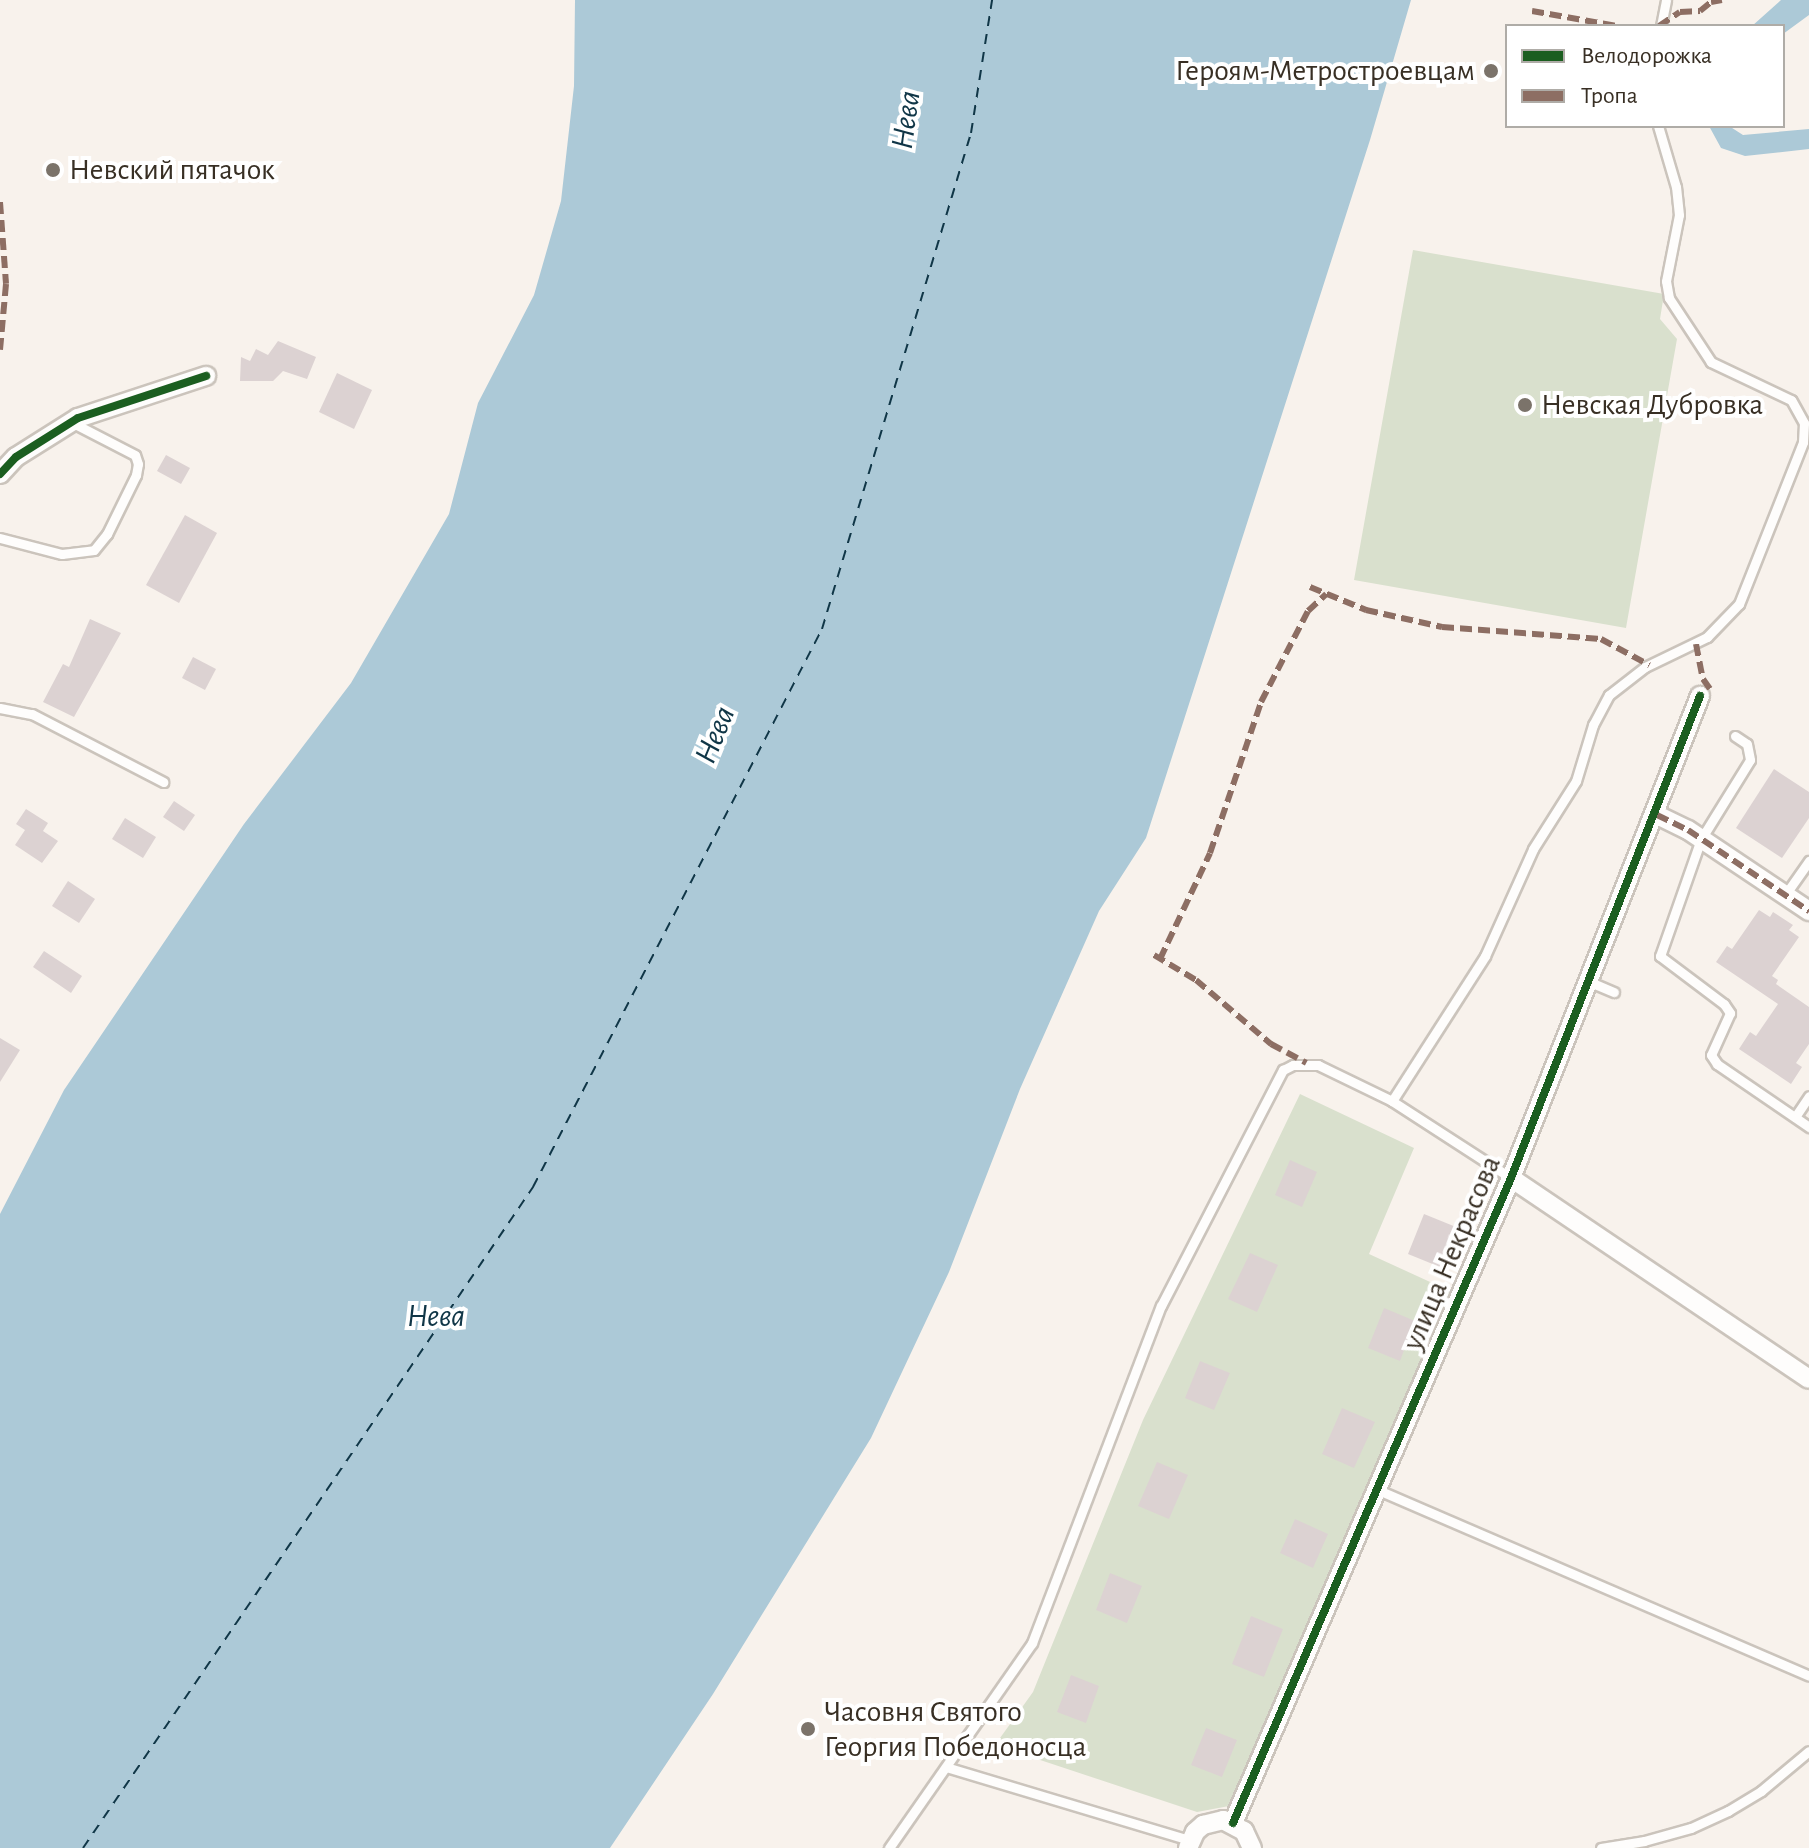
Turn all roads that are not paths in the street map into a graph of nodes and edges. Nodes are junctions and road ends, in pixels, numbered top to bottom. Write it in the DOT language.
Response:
graph roads {
  1 [pos="1666,0"];
  2 [pos="1661,24"];
  3 [pos="1659,128"];
  4 [pos="206,376"];
  5 [pos="71,422"];
  6 [pos="0,474"];
  7 [pos="0,538"];
  8 [pos="1700,696"];
  9 [pos="0,708"];
  10 [pos="1735,736"];
  11 [pos="163,782"];
  12 [pos="1657,815"];
  13 [pos="1701,839"];
  14 [pos="1809,861"];
  15 [pos="1785,895"];
  16 [pos="1809,911"];
  17 [pos="1590,982"];
  18 [pos="1614,992"];
  19 [pos="1809,1096"];
  20 [pos="1392,1101"];
  21 [pos="1795,1117"];
  22 [pos="1809,1127"];
  23 [pos="1511,1178"];
  24 [pos="1809,1379"];
  25 [pos="1378,1490"];
  26 [pos="1809,1676"];
  27 [pos="1809,1751"];
  28 [pos="946,1767"];
  29 [pos="1233,1823"];
  30 [pos="1188,1844"];
  31 [pos="889,1848"];
  32 [pos="1252,1848"];
  33 [pos="1601,1848"];
  34 [pos="1610,1848"];
  1 -- 2 [label="lane"];
  3 -- 20 [label="lane"];
  4 -- 5 [label="street"];
  5 -- 6 [label="street"];
  5 -- 7 [label="lane"];
  8 -- 12 [label="street, улица Некрасова"];
  9 -- 11 [label="lane"];
  10 -- 13 [label="lane"];
  12 -- 13 [label="street"];
  12 -- 17 [label="street, улица Некрасова"];
  13 -- 15 [label="street"];
  13 -- 21 [label="lane"];
  14 -- 15 [label="lane"];
  15 -- 16 [label="street"];
  17 -- 18 [label="lane"];
  17 -- 23 [label="street, улица Некрасова"];
  19 -- 21 [label="lane"];
  20 -- 23 [label="lane"];
  20 -- 28 [label="lane"];
  21 -- 22 [label="lane"];
  23 -- 24 [label="street"];
  23 -- 25 [label="street, улица Некрасова"];
  25 -- 26 [label="lane"];
  25 -- 29 [label="street, улица Некрасова"];
  27 -- 34 [label="lane"];
  28 -- 30 [label="lane"];
  28 -- 31 [label="lane"];
  29 -- 30 [label="street"];
  29 -- 32 [label="street"];
  33 -- 34 [label="lane"];
}
